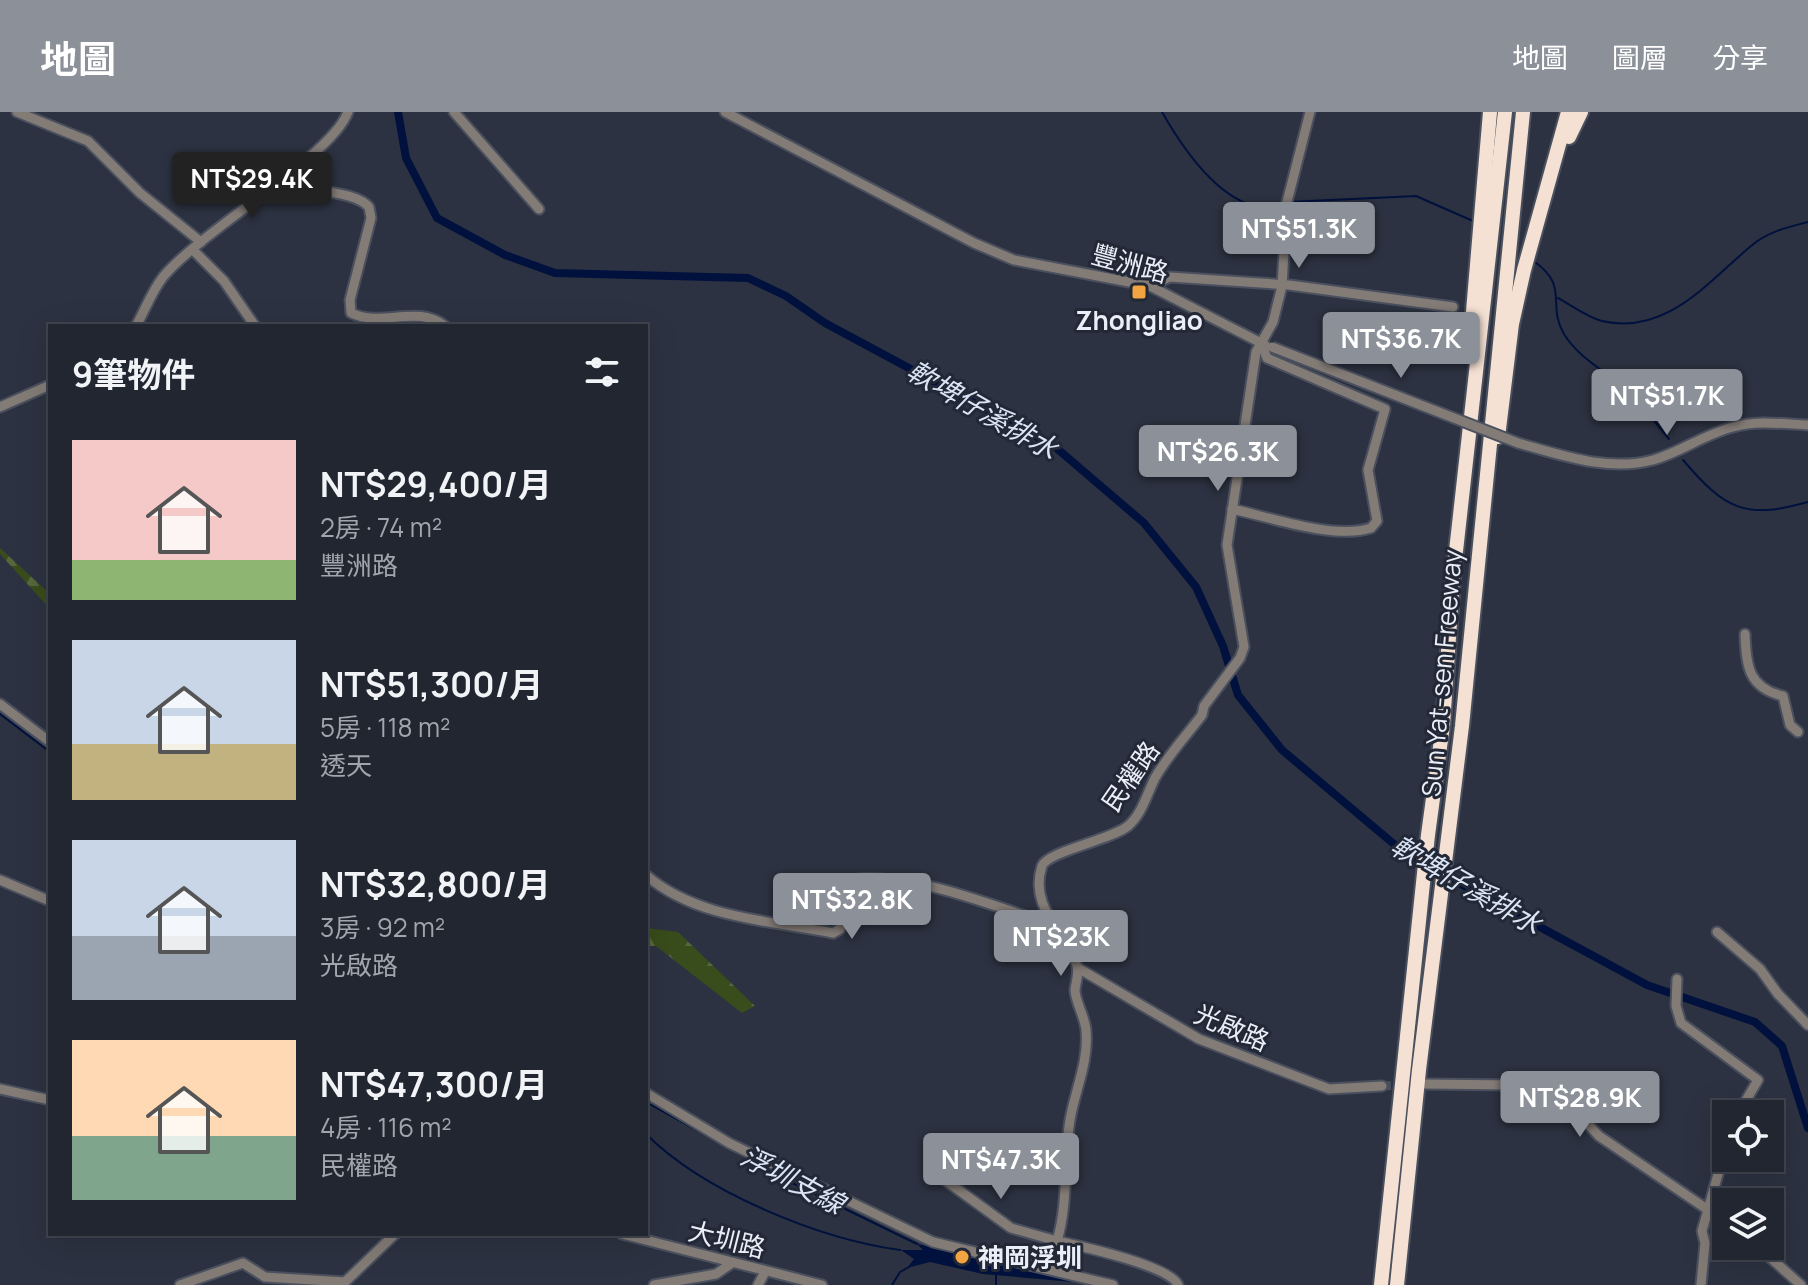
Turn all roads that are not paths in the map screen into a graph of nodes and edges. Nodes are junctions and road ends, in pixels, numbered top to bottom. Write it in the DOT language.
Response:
graph roads {
  1 [pos="17,112"];
  2 [pos="348,112"];
  3 [pos="454,112"];
  4 [pos="725,112"];
  5 [pos="1310,112"];
  6 [pos="1490,112"];
  7 [pos="1505,112"];
  8 [pos="1523,112"];
  9 [pos="1574,114"];
  10 [pos="282,176"];
  11 [pos="539,209"];
  12 [pos="1488,216"];
  13 [pos="201,242"];
  14 [pos="193,250"];
  15 [pos="1150,286"];
  16 [pos="1282,286"];
  17 [pos="1453,307"];
  18 [pos="137,324"];
  19 [pos="254,324"];
  20 [pos="440,324"];
  21 [pos="1261,343"];
  22 [pos="48,386"];
  23 [pos="0,407"];
  24 [pos="1808,425"];
  25 [pos="1232,509"];
  26 [pos="1477,551"];
  27 [pos="1745,634"];
  28 [pos="0,704"];
  29 [pos="1798,732"];
  30 [pos="48,740"];
  31 [pos="648,877"];
  32 [pos="0,880"];
  33 [pos="48,900"];
  34 [pos="1050,924"];
  35 [pos="1717,932"];
  36 [pos="1078,968"];
  37 [pos="1677,979"];
  38 [pos="1808,1025"];
  39 [pos="1425,1084"];
  40 [pos="1382,1086"];
  41 [pos="0,1089"];
  42 [pos="648,1094"];
  43 [pos="48,1100"];
  44 [pos="1746,1100"];
  45 [pos="1719,1172"];
  46 [pos="938,1175"];
  47 [pos="1708,1210"];
  48 [pos="1712,1213"];
  49 [pos="393,1236"];
  50 [pos="630,1236"];
  51 [pos="1057,1241"];
  52 [pos="1773,1260"];
  53 [pos="732,1263"];
  54 [pos="765,1272"];
  55 [pos="180,1285"];
  56 [pos="654,1285"];
  57 [pos="758,1285"];
  58 [pos="822,1285"];
  59 [pos="1113,1285"];
  60 [pos="1178,1285"];
  61 [pos="1381,1285"];
  62 [pos="1397,1285"];
  63 [pos="1701,1285"];
  64 [pos="1801,1285"];
  1 -- 13 [label="street"];
  2 -- 10 [label="street"];
  3 -- 11 [label="street"];
  4 -- 15 [label="street, 豐洲路"];
  5 -- 16 [label="street"];
  6 -- 12 [label="highway"];
  7 -- 12 [label="highway, Sun Yat-sen Freeway"];
  8 -- 26 [label="highway, Sun Yat-sen Freeway"];
  9 -- 26 [label="highway"];
  10 -- 13 [label="street"];
  10 -- 20 [label="street"];
  12 -- 61 [label="highway, Sun Yat-sen Freeway"];
  13 -- 14 [label="street"];
  14 -- 18 [label="street"];
  14 -- 19 [label="street"];
  15 -- 16 [label="street"];
  15 -- 21 [label="street, 豐洲路"];
  16 -- 17 [label="street"];
  16 -- 21 [label="street"];
  21 -- 24 [label="street, 豐洲路, bridge"];
  21 -- 25 [label="street"];
  21 -- 25 [label="street"];
  22 -- 23 [label="street"];
  25 -- 34 [label="street, 民權路"];
  26 -- 62 [label="highway, Sun Yat-sen Freeway"];
  27 -- 29 [label="street"];
  28 -- 30 [label="street"];
  31 -- 34 [label="street"];
  32 -- 33 [label="street"];
  34 -- 36 [label="street, 民權路"];
  35 -- 38 [label="street"];
  36 -- 40 [label="street, 光啟路"];
  36 -- 51 [label="street, 民權路"];
  37 -- 44 [label="street"];
  39 -- 47 [label="street"];
  41 -- 43 [label="street"];
  42 -- 59 [label="street"];
  45 -- 47 [label="street"];
  46 -- 51 [label="street"];
  47 -- 48 [label="street"];
  47 -- 63 [label="street"];
  49 -- 55 [label="street"];
  50 -- 53 [label="street, 大圳路"];
  51 -- 60 [label="street"];
  52 -- 64 [label="street"];
  53 -- 54 [label="street, 大圳路"];
  53 -- 56 [label="street"];
  54 -- 57 [label="street"];
  54 -- 58 [label="street, 大圳路"];
}
